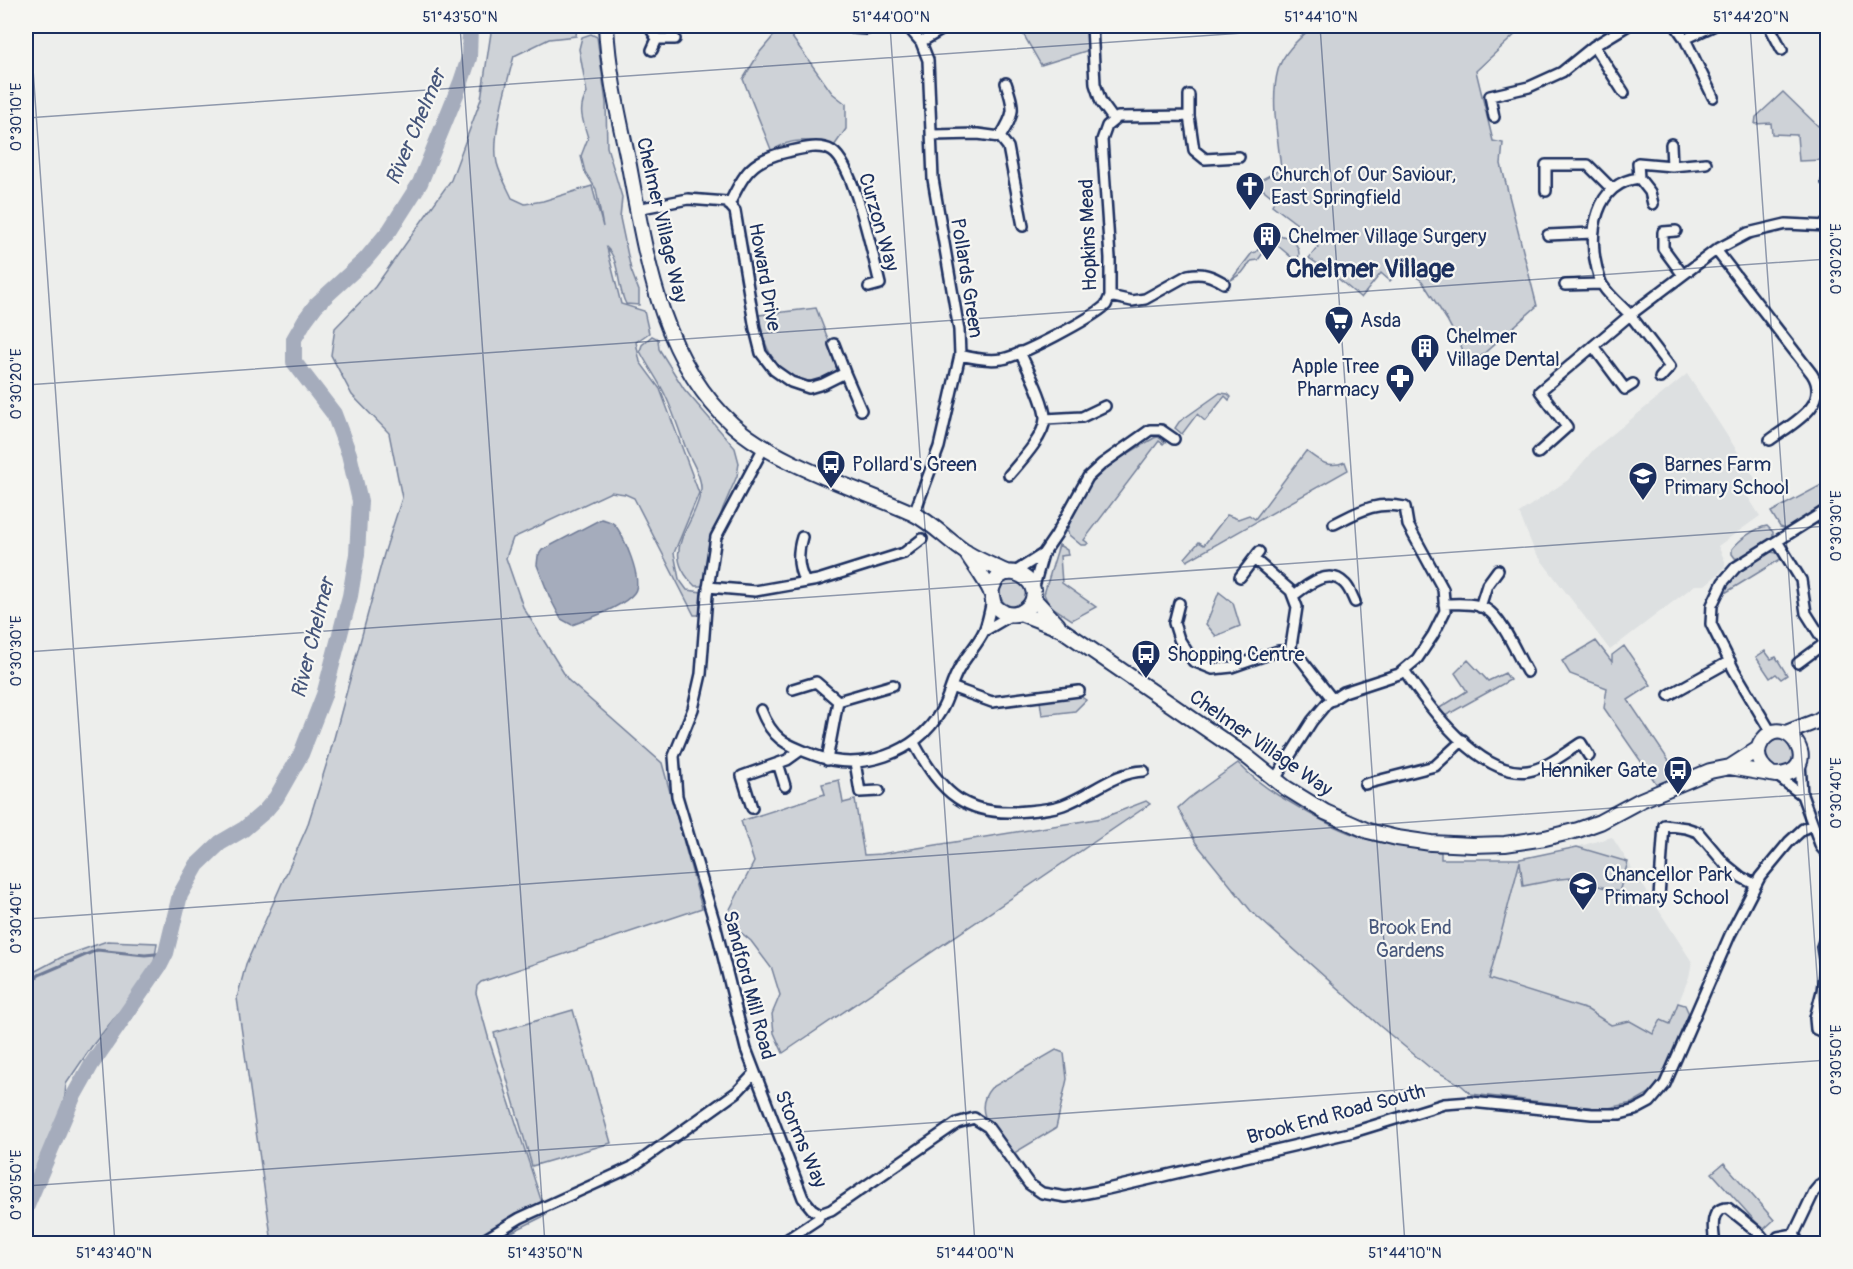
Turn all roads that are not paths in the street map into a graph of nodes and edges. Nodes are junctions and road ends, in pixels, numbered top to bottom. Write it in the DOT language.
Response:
graph roads {
  1 [pos="606,26"];
  2 [pos="649,26"];
  3 [pos="852,26"];
  4 [pos="875,26"];
  5 [pos="907,26"];
  6 [pos="948,26"];
  7 [pos="1092,26"];
  8 [pos="1627,26"];
  9 [pos="1676,26"];
  10 [pos="1713,26"];
  11 [pos="1776,26"];
  12 [pos="657,39"];
  13 [pos="675,39"];
  14 [pos="1685,39"];
  15 [pos="921,42"];
  16 [pos="1594,46"];
  17 [pos="652,50"];
  18 [pos="1782,50"];
  19 [pos="1006,83"];
  20 [pos="1624,93"];
  21 [pos="1189,95"];
  22 [pos="1713,97"];
  23 [pos="1189,116"];
  24 [pos="1494,117"];
  25 [pos="1114,120"];
  26 [pos="932,135"];
  27 [pos="1000,137"];
  28 [pos="1671,144"];
  29 [pos="1239,157"];
  30 [pos="1706,163"];
  31 [pos="1672,165"];
  32 [pos="1639,178"];
  33 [pos="1612,189"];
  34 [pos="1546,191"];
  35 [pos="1653,204"];
  36 [pos="729,205"];
  37 [pos="637,209"];
  38 [pos="1023,226"];
  39 [pos="1827,226"];
  40 [pos="1676,231"];
  41 [pos="1593,233"];
  42 [pos="1548,235"];
  43 [pos="1716,250"];
  44 [pos="1683,275"];
  45 [pos="1224,283"];
  46 [pos="1601,284"];
  47 [pos="1566,285"];
  48 [pos="869,287"];
  49 [pos="1110,296"];
  50 [pos="1630,315"];
  51 [pos="834,344"];
  52 [pos="1593,346"];
  53 [pos="1020,352"];
  54 [pos="960,356"];
  55 [pos="845,373"];
  56 [pos="1660,378"];
  57 [pos="1633,384"];
  58 [pos="1106,406"];
  59 [pos="861,410"];
  60 [pos="1045,418"];
  61 [pos="1174,439"];
  62 [pos="1770,440"];
  63 [pos="764,447"];
  64 [pos="1538,453"];
  65 [pos="1009,475"];
  66 [pos="1827,509"];
  67 [pos="914,514"];
  68 [pos="1334,524"];
  69 [pos="802,537"];
  70 [pos="922,539"];
  71 [pos="1777,541"];
  72 [pos="966,552"];
  73 [pos="1043,554"];
  74 [pos="1498,570"];
  75 [pos="1011,573"];
  76 [pos="1240,577"];
  77 [pos="806,582"];
  78 [pos="708,587"];
  79 [pos="1033,594"];
  80 [pos="992,596"];
  81 [pos="1293,596"];
  82 [pos="1355,602"];
  83 [pos="1179,603"];
  84 [pos="1444,604"];
  85 [pos="1479,607"];
  86 [pos="1017,614"];
  87 [pos="1061,629"];
  88 [pos="984,631"];
  89 [pos="1826,642"];
  90 [pos="1290,653"];
  91 [pos="1730,661"];
  92 [pos="1798,663"];
  93 [pos="1404,670"];
  94 [pos="1527,672"];
  95 [pos="893,685"];
  96 [pos="951,687"];
  97 [pos="793,689"];
  98 [pos="1079,691"];
  99 [pos="1669,695"];
  100 [pos="1333,700"];
  101 [pos="838,701"];
  102 [pos="761,710"];
  103 [pos="1822,718"];
  104 [pos="1779,733"];
  105 [pos="1463,740"];
  106 [pos="914,742"];
  107 [pos="1758,749"];
  108 [pos="801,750"];
  109 [pos="1800,755"];
  110 [pos="1589,756"];
  111 [pos="827,760"];
  112 [pos="855,762"];
  113 [pos="778,763"];
  114 [pos="1730,767"];
  115 [pos="1144,771"];
  116 [pos="1773,774"];
  117 [pos="1275,779"];
  118 [pos="1365,784"];
  119 [pos="785,786"];
  120 [pos="879,790"];
  121 [pos="1802,795"];
  122 [pos="752,808"];
  123 [pos="1812,825"];
  124 [pos="1827,855"];
  125 [pos="1756,885"];
  126 [pos="1659,897"];
  127 [pos="1827,929"];
  128 [pos="1827,1034"];
  129 [pos="754,1074"];
  130 [pos="1827,1182"];
  131 [pos="820,1214"];
  132 [pos="1778,1237"];
  133 [pos="1796,1239"];
  134 [pos="477,1244"];
  135 [pos="780,1244"];
  136 [pos="1715,1244"];
  137 [pos="1768,1244"];
  1 -- 37 [label="street, Chelmer Village Way"];
  2 -- 12 [label="street"];
  3 -- 4 [label="street"];
  5 -- 15 [label="street, Pollards Green"];
  6 -- 15 [label="street"];
  7 -- 25 [label="street"];
  8 -- 16 [label="street"];
  9 -- 14 [label="street"];
  10 -- 14 [label="street"];
  11 -- 18 [label="street"];
  12 -- 13 [label="street"];
  12 -- 17 [label="street"];
  14 -- 22 [label="street"];
  15 -- 26 [label="street, Pollards Green"];
  16 -- 20 [label="street"];
  16 -- 24 [label="street"];
  19 -- 27 [label="street"];
  21 -- 23 [label="street"];
  23 -- 25 [label="street"];
  23 -- 29 [label="street"];
  25 -- 49 [label="street, Hopkins Mead"];
  26 -- 27 [label="street"];
  26 -- 54 [label="street, Pollards Green"];
  27 -- 38 [label="street"];
  28 -- 31 [label="street"];
  30 -- 31 [label="street"];
  31 -- 32 [label="street"];
  32 -- 33 [label="street"];
  32 -- 35 [label="street"];
  33 -- 34 [label="street"];
  33 -- 41 [label="street"];
  36 -- 37 [label="street, Howard Drive"];
  36 -- 48 [label="street, Curzon Way"];
  36 -- 55 [label="street, Howard Drive"];
  37 -- 63 [label="street, Chelmer Village Way"];
  39 -- 43 [label="street"];
  40 -- 44 [label="street"];
  41 -- 42 [label="street"];
  41 -- 46 [label="street"];
  43 -- 44 [label="street"];
  43 -- 62 [label="street"];
  44 -- 50 [label="street"];
  45 -- 49 [label="street"];
  46 -- 47 [label="street"];
  46 -- 50 [label="street"];
  49 -- 53 [label="street, Hopkins Mead"];
  50 -- 52 [label="street"];
  50 -- 56 [label="street"];
  51 -- 55 [label="street"];
  52 -- 57 [label="street"];
  52 -- 64 [label="street"];
  53 -- 54 [label="street, Hopkins Mead"];
  53 -- 60 [label="street"];
  54 -- 67 [label="street, Pollards Green"];
  55 -- 59 [label="street"];
  58 -- 60 [label="street"];
  60 -- 65 [label="street"];
  61 -- 73 [label="street"];
  63 -- 67 [label="street, Chelmer Village Way"];
  63 -- 78 [label="street, Sandford Mill Road"];
  66 -- 71 [label="street"];
  67 -- 72 [label="street, Chelmer Village Way"];
  68 -- 84 [label="street"];
  69 -- 77 [label="street"];
  70 -- 77 [label="street"];
  71 -- 89 [label="street"];
  71 -- 91 [label="street"];
  72 -- 75 [label="street, Chelmer Village Way"];
  72 -- 80 [label="street, Chelmer Village Way"];
  73 -- 75 [label="street"];
  73 -- 79 [label="street"];
  74 -- 85 [label="street"];
  75 -- 79 [label="street, Chelmer Village Way"];
  75 -- 80 [label="street"];
  76 -- 81 [label="street"];
  77 -- 78 [label="street"];
  78 -- 129 [label="street, Sandford Mill Road"];
  79 -- 86 [label="street"];
  79 -- 87 [label="street, Chelmer Village Way"];
  80 -- 86 [label="street, Chelmer Village Way"];
  80 -- 88 [label="street"];
  81 -- 82 [label="street"];
  81 -- 90 [label="street"];
  83 -- 90 [label="street"];
  84 -- 85 [label="street"];
  84 -- 93 [label="street"];
  85 -- 94 [label="street"];
  86 -- 87 [label="street, Chelmer Village Way"];
  86 -- 88 [label="street"];
  87 -- 117 [label="street, Chelmer Village Way"];
  88 -- 96 [label="street"];
  89 -- 92 [label="street"];
  90 -- 100 [label="street"];
  91 -- 99 [label="street"];
  91 -- 104 [label="street"];
  93 -- 100 [label="street"];
  93 -- 105 [label="street"];
  95 -- 101 [label="street"];
  96 -- 98 [label="street"];
  96 -- 106 [label="street"];
  97 -- 101 [label="street"];
  100 -- 117 [label="street"];
  101 -- 111 [label="street"];
  102 -- 108 [label="street"];
  103 -- 104 [label="street, Chelmer Village Way"];
  103 -- 109 [label="street, Chelmer Village Way"];
  104 -- 107 [label="street, Chelmer Village Way"];
  104 -- 109 [label="street"];
  105 -- 110 [label="street"];
  105 -- 118 [label="street"];
  106 -- 112 [label="street"];
  106 -- 115 [label="street"];
  107 -- 114 [label="street, Chelmer Village Way"];
  107 -- 116 [label="street"];
  108 -- 111 [label="street"];
  108 -- 113 [label="street"];
  109 -- 116 [label="street, Chelmer Village Way"];
  109 -- 121 [label="street"];
  111 -- 112 [label="street"];
  112 -- 120 [label="street"];
  113 -- 119 [label="street"];
  113 -- 122 [label="street"];
  114 -- 116 [label="street, Chelmer Village Way"];
  114 -- 117 [label="street, Chelmer Village Way"];
  116 -- 121 [label="street"];
  121 -- 123 [label="street"];
  123 -- 124 [label="street"];
  123 -- 125 [label="street, Brook End Road South"];
  125 -- 126 [label="street"];
  125 -- 131 [label="street, Brook End Road South"];
  127 -- 128 [label="street"];
  129 -- 131 [label="street, Storms Way"];
  129 -- 134 [label="street, Sandford Mill Road"];
  130 -- 133 [label="street"];
  131 -- 135 [label="street, Brook End Road South"];
  132 -- 133 [label="street"];
  136 -- 137 [label="street"];
}
